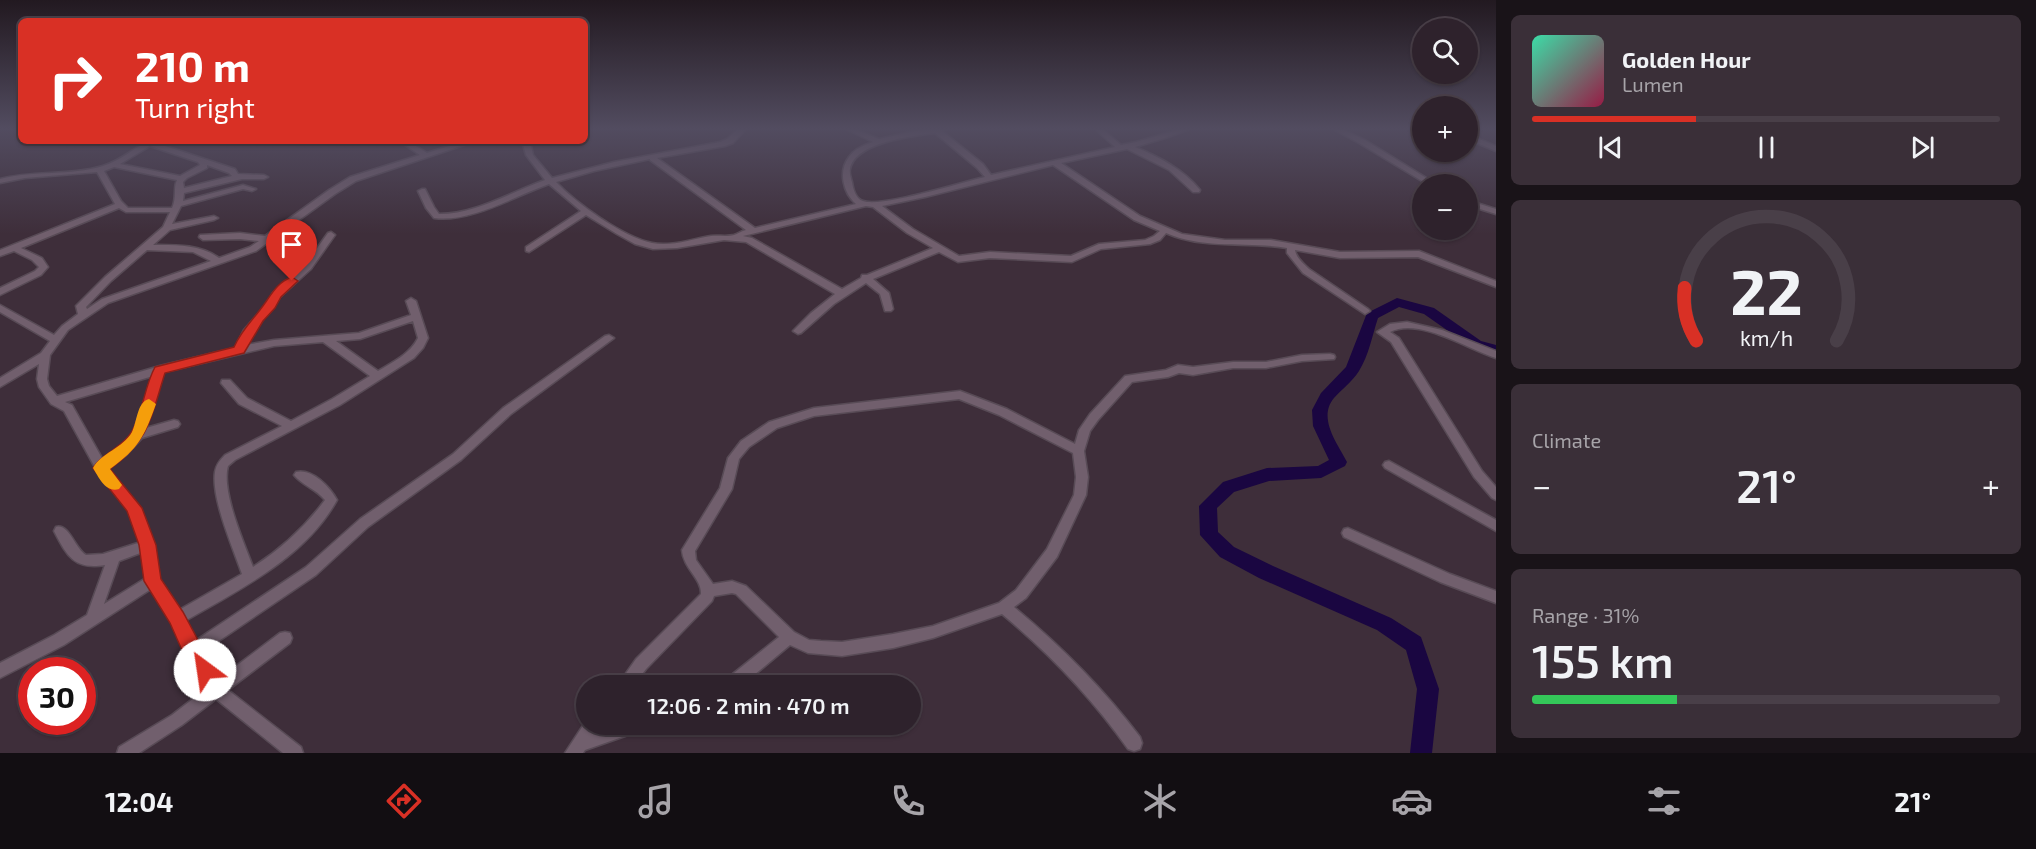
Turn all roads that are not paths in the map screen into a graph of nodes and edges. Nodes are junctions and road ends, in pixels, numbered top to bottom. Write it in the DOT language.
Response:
graph roads {
  1 [pos="203,164"];
  2 [pos="211,164"];
  3 [pos="400,164"];
  4 [pos="534,164"];
  5 [pos="625,164"];
  6 [pos="661,164"];
  7 [pos="847,164"];
  8 [pos="978,164"];
  9 [pos="1050,164"];
  10 [pos="1057,164"];
  11 [pos="1164,164"];
  12 [pos="1399,164"];
  13 [pos="113,165"];
  14 [pos="100,170"];
  15 [pos="1413,174"];
  16 [pos="247,175"];
  17 [pos="264,177"];
  18 [pos="989,177"];
  19 [pos="181,178"];
  20 [pos="0,181"];
  21 [pos="550,181"];
  22 [pos="252,189"];
  23 [pos="1196,190"];
  24 [pos="182,191"];
  25 [pos="422,191"];
  26 [pos="871,204"];
  27 [pos="120,205"];
  28 [pos="1478,206"];
  29 [pos="177,207"];
  30 [pos="587,211"];
  31 [pos="1496,212"];
  32 [pos="214,218"];
  33 [pos="167,228"];
  34 [pos="754,231"];
  35 [pos="1164,231"];
  36 [pos="331,235"];
  37 [pos="734,236"];
  38 [pos="203,237"];
  39 [pos="269,239"];
  40 [pos="14,247"];
  41 [pos="145,247"];
  42 [pos="1291,247"];
  43 [pos="530,249"];
  44 [pos="938,249"];
  45 [pos="0,253"];
  46 [pos="219,262"];
  47 [pos="865,277"];
  48 [pos="1496,284"];
  49 [pos="0,292"];
  50 [pos="841,293"];
  51 [pos="411,302"];
  52 [pos="0,308"];
  53 [pos="888,309"];
  54 [pos="1365,311"];
  55 [pos="83,314"];
  56 [pos="415,316"];
  57 [pos="798,331"];
  58 [pos="609,338"];
  59 [pos="56,340"];
  60 [pos="327,340"];
  61 [pos="239,350"];
  62 [pos="45,355"];
  63 [pos="1496,355"];
  64 [pos="1330,357"];
  65 [pos="160,370"];
  66 [pos="378,376"];
  67 [pos="0,383"];
  68 [pos="226,383"];
  69 [pos="55,401"];
  70 [pos="174,424"];
  71 [pos="292,426"];
  72 [pos="138,435"];
  73 [pos="1078,451"];
  74 [pos="1389,465"];
  75 [pos="101,468"];
  76 [pos="300,475"];
  77 [pos="1496,495"];
  78 [pos="1496,526"];
  79 [pos="60,531"];
  80 [pos="1348,533"];
  81 [pos="148,545"];
  82 [pos="114,557"];
  83 [pos="249,575"];
  84 [pos="153,581"];
  85 [pos="709,591"];
  86 [pos="1496,597"];
  87 [pos="1004,608"];
  88 [pos="93,618"];
  89 [pos="177,618"];
  90 [pos="789,637"];
  91 [pos="285,638"];
  92 [pos="192,651"];
  93 [pos="0,671"];
  94 [pos="632,675"];
  95 [pos="742,675"];
  96 [pos="218,690"];
  97 [pos="586,735"];
  98 [pos="611,735"];
  99 [pos="1134,743"];
  100 [pos="576,748"];
  101 [pos="286,750"];
  102 [pos="129,752"];
  1 -- 19 [label="street"];
  2 -- 16 [label="street"];
  3 -- 39 [label="street"];
  4 -- 21 [label="street"];
  5 -- 21 [label="street"];
  6 -- 34 [label="street"];
  7 -- 26 [label="street"];
  8 -- 18 [label="street"];
  9 -- 18 [label="street"];
  10 -- 35 [label="street"];
  11 -- 23 [label="street"];
  12 -- 15 [label="street"];
  13 -- 14 [label="street"];
  13 -- 19 [label="street"];
  14 -- 20 [label="street"];
  14 -- 27 [label="street"];
  16 -- 17 [label="street"];
  16 -- 24 [label="street"];
  18 -- 26 [label="street"];
  19 -- 24 [label="street"];
  21 -- 25 [label="street"];
  21 -- 30 [label="street"];
  22 -- 29 [label="street"];
  24 -- 29 [label="street"];
  26 -- 34 [label="street"];
  26 -- 44 [label="street"];
  27 -- 29 [label="street"];
  27 -- 40 [label="street"];
  28 -- 31 [label="street"];
  29 -- 33 [label="street"];
  30 -- 37 [label="street"];
  30 -- 43 [label="street"];
  32 -- 33 [label="street"];
  33 -- 41 [label="street"];
  34 -- 37 [label="street"];
  35 -- 42 [label="street"];
  35 -- 44 [label="street"];
  36 -- 61 [label="street"];
  37 -- 50 [label="street"];
  38 -- 39 [label="street"];
  39 -- 46 [label="street"];
  40 -- 45 [label="street"];
  40 -- 49 [label="street"];
  41 -- 46 [label="street"];
  41 -- 55 [label="street"];
  42 -- 48 [label="street"];
  42 -- 54 [label="street"];
  44 -- 47 [label="street"];
  46 -- 55 [label="street"];
  47 -- 50 [label="street"];
  47 -- 53 [label="street"];
  50 -- 57 [label="street"];
  51 -- 56 [label="street"];
  52 -- 59 [label="street"];
  55 -- 59 [label="street"];
  56 -- 60 [label="street"];
  56 -- 66 [label="street"];
  58 -- 92 [label="street"];
  59 -- 62 [label="street"];
  60 -- 61 [label="street"];
  60 -- 66 [label="street"];
  61 -- 65 [label="street"];
  62 -- 67 [label="street"];
  62 -- 69 [label="street"];
  63 -- 77 [label="street"];
  64 -- 73 [label="street"];
  65 -- 69 [label="street"];
  65 -- 72 [label="street"];
  66 -- 71 [label="street"];
  68 -- 71 [label="street"];
  69 -- 75 [label="street"];
  70 -- 72 [label="street"];
  71 -- 83 [label="street"];
  72 -- 75 [label="street"];
  73 -- 85 [label="street"];
  73 -- 87 [label="street"];
  74 -- 78 [label="street"];
  75 -- 81 [label="street"];
  76 -- 83 [label="street"];
  79 -- 82 [label="street"];
  80 -- 86 [label="street"];
  81 -- 82 [label="street"];
  81 -- 84 [label="street"];
  82 -- 88 [label="street"];
  83 -- 89 [label="street"];
  84 -- 88 [label="street"];
  84 -- 89 [label="street"];
  85 -- 90 [label="street"];
  85 -- 94 [label="street"];
  87 -- 90 [label="street"];
  87 -- 99 [label="street"];
  88 -- 93 [label="street"];
  89 -- 92 [label="street"];
  90 -- 95 [label="street"];
  91 -- 96 [label="street"];
  92 -- 96 [label="street"];
  96 -- 101 [label="street"];
  96 -- 102 [label="street"];
  97 -- 100 [label="street"];
  98 -- 100 [label="street"];
}
